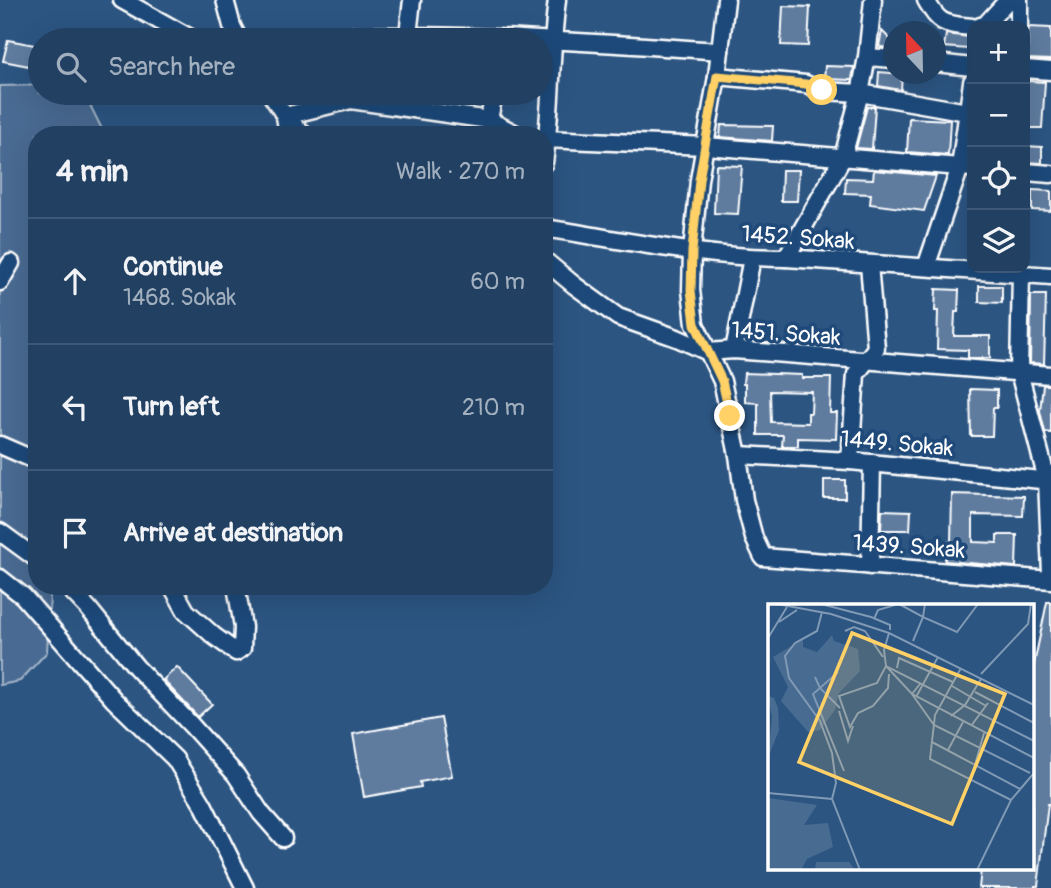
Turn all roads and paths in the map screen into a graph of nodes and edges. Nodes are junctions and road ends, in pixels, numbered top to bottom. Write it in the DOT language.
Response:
graph roads {
  1 [pos="122,0"];
  2 [pos="225,0"];
  3 [pos="412,0"];
  4 [pos="557,0"];
  5 [pos="726,0"];
  6 [pos="873,0"];
  7 [pos="926,0"];
  8 [pos="1008,0"];
  9 [pos="1019,0"];
  10 [pos="989,21"];
  11 [pos="1019,21"];
  12 [pos="967,26"];
  13 [pos="172,28"];
  14 [pos="233,28"];
  15 [pos="409,28"];
  16 [pos="553,32"];
  17 [pos="553,40"];
  18 [pos="720,51"];
  19 [pos="867,57"];
  20 [pos="883,58"];
  21 [pos="946,64"];
  22 [pos="967,66"];
  23 [pos="1030,69"];
  24 [pos="1051,71"];
  25 [pos="717,76"];
  26 [pos="860,93"];
  27 [pos="278,105"];
  28 [pos="321,105"];
  29 [pos="403,105"];
  30 [pos="492,105"];
  31 [pos="548,105"];
  32 [pos="967,111"];
  33 [pos="285,116"];
  34 [pos="489,120"];
  35 [pos="287,126"];
  36 [pos="294,126"];
  37 [pos="501,126"];
  38 [pos="547,126"];
  39 [pos="553,139"];
  40 [pos="706,146"];
  41 [pos="843,157"];
  42 [pos="966,167"];
  43 [pos="1030,172"];
  44 [pos="1051,174"];
  45 [pos="553,229"];
  46 [pos="692,251"];
  47 [pos="752,257"];
  48 [pos="786,257"];
  49 [pos="11,263"];
  50 [pos="870,264"];
  51 [pos="553,267"];
  52 [pos="926,267"];
  53 [pos="1021,274"];
  54 [pos="1051,276"];
  55 [pos="0,282"];
  56 [pos="734,350"];
  57 [pos="708,352"];
  58 [pos="867,361"];
  59 [pos="1019,372"];
  60 [pos="1051,375"];
  61 [pos="0,445"];
  62 [pos="738,455"];
  63 [pos="28,457"];
  64 [pos="850,461"];
  65 [pos="872,463"];
  66 [pos="1049,480"];
  67 [pos="0,531"];
  68 [pos="28,552"];
  69 [pos="870,566"];
  70 [pos="1051,577"];
  71 [pos="0,579"];
  72 [pos="75,595"];
  73 [pos="177,595"];
  74 [pos="238,595"];
  75 [pos="284,838"];
  76 [pos="245,888"];
  1 -- 13 [label="street"];
  2 -- 14 [label="street"];
  3 -- 15 [label="street"];
  4 -- 16 [label="street"];
  5 -- 18 [label="street"];
  6 -- 19 [label="street"];
  7 -- 12 [label="street"];
  8 -- 10 [label="street"];
  9 -- 11 [label="street"];
  17 -- 18 [label="street"];
  18 -- 25 [label="street"];
  19 -- 20 [label="street"];
  19 -- 26 [label="street"];
  21 -- 22 [label="street"];
  23 -- 24 [label="street"];
  25 -- 26 [label="street"];
  25 -- 40 [label="street"];
  26 -- 32 [label="street"];
  26 -- 41 [label="street"];
  27 -- 33 [label="street"];
  28 -- 33 [label="street"];
  29 -- 34 [label="street"];
  30 -- 34 [label="street"];
  31 -- 38 [label="street"];
  32 -- 42 [label="street"];
  33 -- 35 [label="street"];
  33 -- 36 [label="street"];
  34 -- 37 [label="street"];
  39 -- 40 [label="street"];
  40 -- 41 [label="street"];
  40 -- 46 [label="street"];
  41 -- 42 [label="street"];
  41 -- 48 [label="street"];
  42 -- 52 [label="street"];
  43 -- 44 [label="street"];
  45 -- 46 [label="street, 1452. Sokak"];
  46 -- 47 [label="street, 1452. Sokak"];
  46 -- 57 [label="street"];
  47 -- 48 [label="street, 1452. Sokak"];
  47 -- 56 [label="street"];
  48 -- 50 [label="street, 1452. Sokak"];
  49 -- 55 [label="street"];
  50 -- 52 [label="street, 1452. Sokak"];
  50 -- 58 [label="street"];
  51 -- 57 [label="street, 1451. Sokak"];
  52 -- 53 [label="street, 1452. Sokak"];
  53 -- 54 [label="street, 1452. Sokak"];
  53 -- 59 [label="street"];
  56 -- 57 [label="street, 1451. Sokak"];
  56 -- 58 [label="street, 1451. Sokak"];
  57 -- 62 [label="street"];
  58 -- 59 [label="street, 1451. Sokak"];
  58 -- 64 [label="street"];
  59 -- 60 [label="street, 1451. Sokak"];
  59 -- 66 [label="street"];
  61 -- 63 [label="street"];
  62 -- 64 [label="street, 1449. Sokak"];
  62 -- 69 [label="street, 1439. Sokak"];
  64 -- 65 [label="street, 1449. Sokak"];
  65 -- 66 [label="street, 1449. Sokak"];
  65 -- 69 [label="street"];
  66 -- 70 [label="street"];
  67 -- 68 [label="street"];
  69 -- 70 [label="street, 1439. Sokak"];
  71 -- 76 [label="street"];
  72 -- 75 [label="street"];
  73 -- 74 [label="street"];
}
